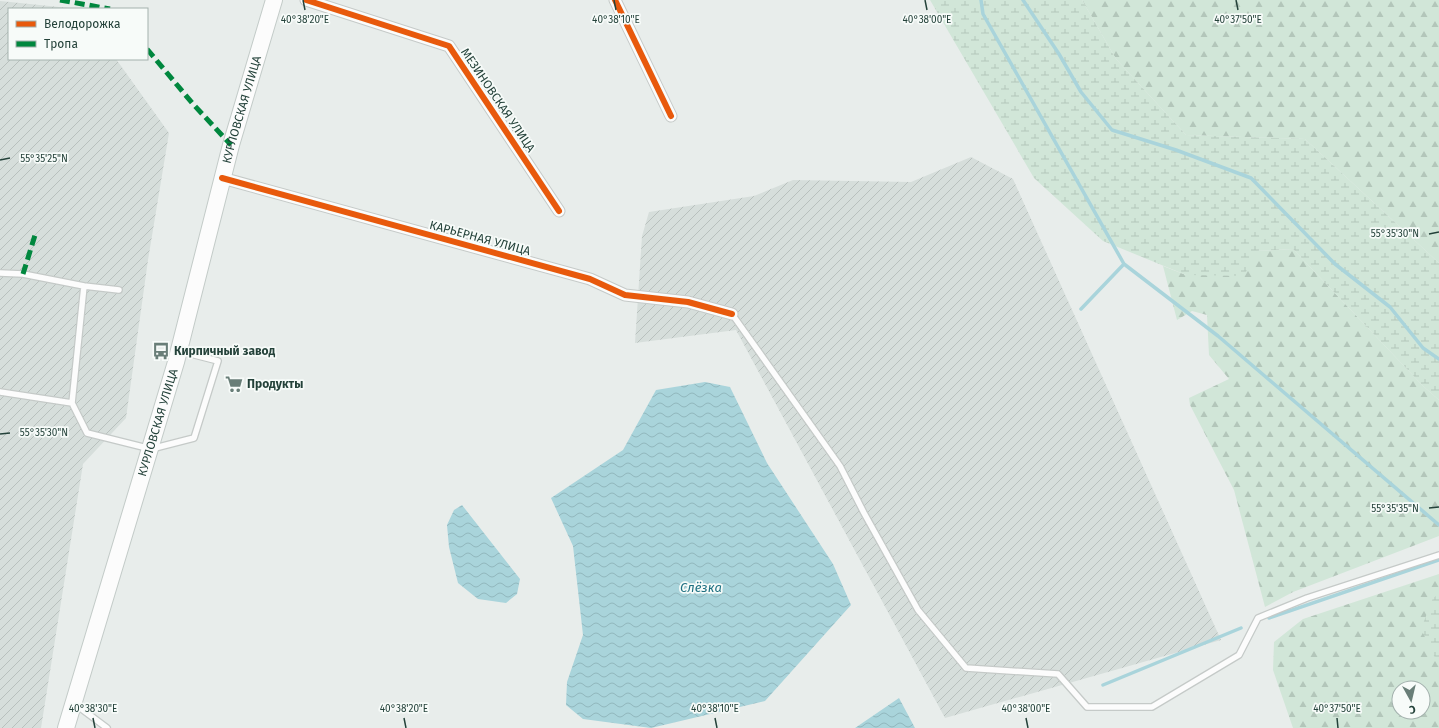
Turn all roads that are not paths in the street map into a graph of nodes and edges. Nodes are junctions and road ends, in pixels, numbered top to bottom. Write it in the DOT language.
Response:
graph roads {
  1 [pos="274,0"];
  2 [pos="306,0"];
  3 [pos="615,0"];
  4 [pos="671,116"];
  5 [pos="222,178"];
  6 [pos="559,211"];
  7 [pos="0,273"];
  8 [pos="84,286"];
  9 [pos="119,290"];
  10 [pos="732,314"];
  11 [pos="179,351"];
  12 [pos="0,392"];
  13 [pos="72,403"];
  14 [pos="151,449"];
  15 [pos="1439,555"];
  16 [pos="73,702"];
  17 [pos="66,728"];
  18 [pos="107,728"];
  1 -- 5 [label="main road, КУРЛОВСКАЯ УЛИЦА"];
  2 -- 6 [label="street, МЕЗИНОВСКАЯ УЛИЦА"];
  3 -- 4 [label="street"];
  5 -- 10 [label="street, КАРЬЕРНАЯ УЛИЦА"];
  5 -- 11 [label="main road, КУРЛОВСКАЯ УЛИЦА"];
  7 -- 8 [label="lane"];
  8 -- 9 [label="lane"];
  8 -- 13 [label="lane"];
  10 -- 15 [label="lane"];
  11 -- 14 [label="main road, КУРЛОВСКАЯ УЛИЦА"];
  11 -- 14 [label="lane"];
  12 -- 13 [label="lane"];
  13 -- 14 [label="lane"];
  14 -- 16 [label="main road, КУРЛОВСКАЯ УЛИЦА"];
  16 -- 17 [label="main road, КУРЛОВСКАЯ УЛИЦА"];
  16 -- 18 [label="lane"];
}
